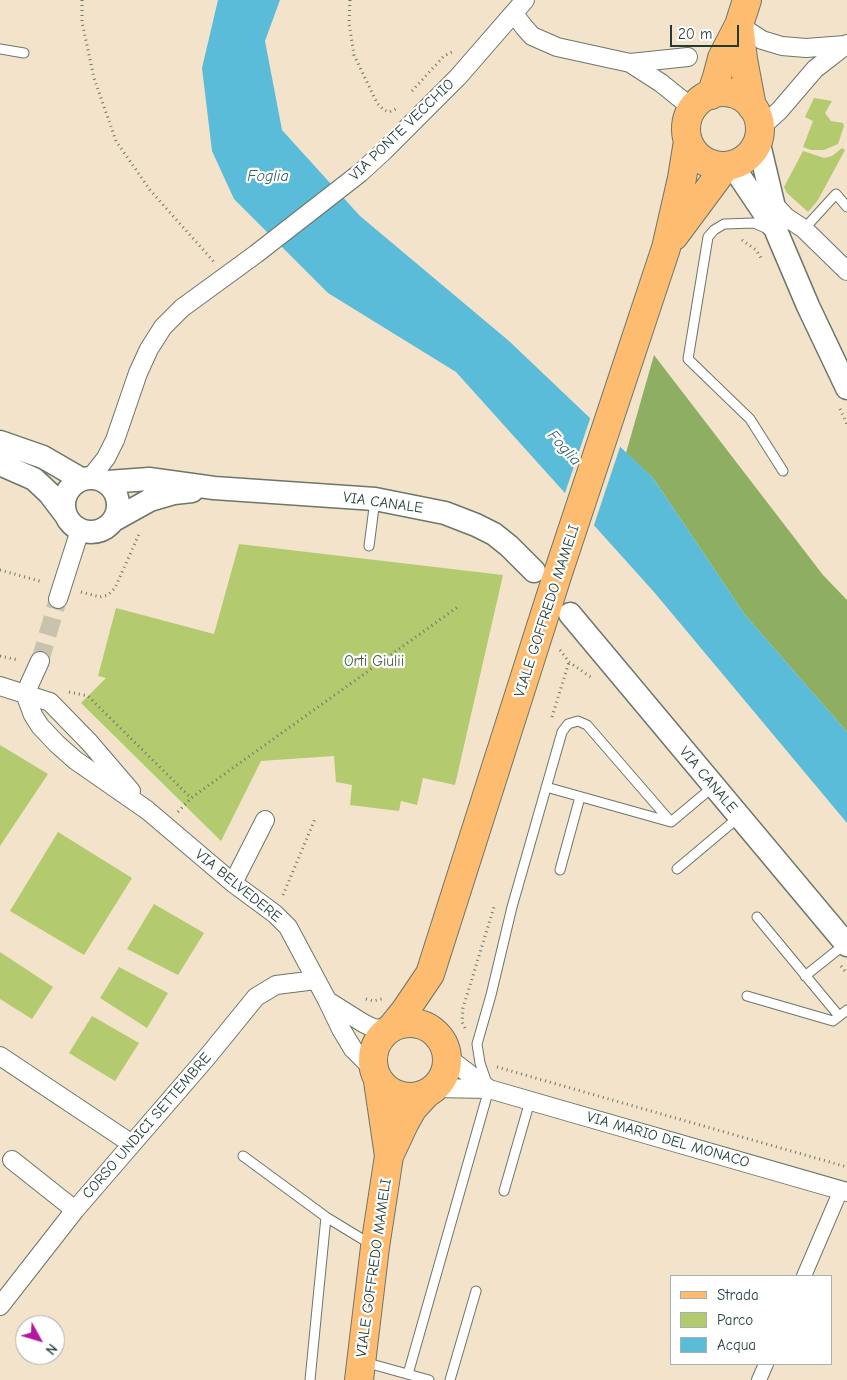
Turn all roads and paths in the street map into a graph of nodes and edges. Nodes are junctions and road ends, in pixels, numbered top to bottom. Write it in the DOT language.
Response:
graph roads {
  1 [pos="82,0"];
  2 [pos="350,0"];
  3 [pos="520,7"];
  4 [pos="743,12"];
  5 [pos="846,45"];
  6 [pos="0,48"];
  7 [pos="24,53"];
  8 [pos="688,57"];
  9 [pos="630,63"];
  10 [pos="424,79"];
  11 [pos="407,97"];
  12 [pos="701,102"];
  13 [pos="401,103"];
  14 [pos="757,125"];
  15 [pos="688,141"];
  16 [pos="729,165"];
  17 [pos="773,203"];
  18 [pos="847,207"];
  19 [pos="804,229"];
  20 [pos="777,233"];
  21 [pos="708,237"];
  22 [pos="666,248"];
  23 [pos="214,262"];
  24 [pos="767,266"];
  25 [pos="847,271"];
  26 [pos="847,388"];
  27 [pos="0,442"];
  28 [pos="0,464"];
  29 [pos="783,471"];
  30 [pos="93,480"];
  31 [pos="214,488"];
  32 [pos="375,499"];
  33 [pos="114,520"];
  34 [pos="73,522"];
  35 [pos="145,526"];
  36 [pos="370,546"];
  37 [pos="0,570"];
  38 [pos="546,572"];
  39 [pos="54,591"];
  40 [pos="76,591"];
  41 [pos="460,606"];
  42 [pos="570,614"];
  43 [pos="40,661"];
  44 [pos="0,686"];
  45 [pos="25,694"];
  46 [pos="50,702"];
  47 [pos="714,786"];
  48 [pos="546,787"];
  49 [pos="580,797"];
  50 [pos="191,798"];
  51 [pos="147,810"];
  52 [pos="739,817"];
  53 [pos="315,819"];
  54 [pos="265,820"];
  55 [pos="671,822"];
  56 [pos="166,826"];
  57 [pos="677,869"];
  58 [pos="560,870"];
  59 [pos="233,883"];
  60 [pos="275,914"];
  61 [pos="757,917"];
  62 [pos="846,944"];
  63 [pos="430,974"];
  64 [pos="805,976"];
  65 [pos="316,980"];
  66 [pos="747,996"];
  67 [pos="328,1000"];
  68 [pos="847,1010"];
  69 [pos="839,1016"];
  70 [pos="390,1029"];
  71 [pos="478,1044"];
  72 [pos="442,1046"];
  73 [pos="0,1056"];
  74 [pos="376,1076"];
  75 [pos="489,1089"];
  76 [pos="430,1091"];
  77 [pos="530,1101"];
  78 [pos="132,1144"];
  79 [pos="244,1156"];
  80 [pos="389,1156"];
  81 [pos="12,1160"];
  82 [pos="847,1167"];
  83 [pos="504,1191"];
  84 [pos="844,1191"];
  85 [pos="75,1210"];
  86 [pos="326,1216"];
  87 [pos="375,1247"];
  88 [pos="804,1275"];
  89 [pos="476,1292"];
  90 [pos="2,1301"];
  91 [pos="766,1365"];
  92 [pos="360,1370"];
  93 [pos="408,1374"];
  94 [pos="310,1380"];
  95 [pos="429,1380"];
  96 [pos="450,1380"];
  97 [pos="759,1380"];
  1 -- 23 [label="path"];
  2 -- 13 [label="path"];
  3 -- 9 [label="street, VIA PONTE VECCHIO"];
  3 -- 30 [label="street, VIA PONTE VECCHIO"];
  4 -- 5 [label="street"];
  4 -- 12 [label="main road"];
  4 -- 14 [label="main road"];
  5 -- 14 [label="street"];
  6 -- 7 [label="lane"];
  8 -- 9 [label="street, VIA PONTE VECCHIO"];
  9 -- 12 [label="street, VIA PONTE VECCHIO"];
  10 -- 11 [label="path"];
  12 -- 14 [label="main road"];
  12 -- 15 [label="main road"];
  14 -- 16 [label="main road"];
  14 -- 17 [label="street"];
  15 -- 16 [label="main road"];
  15 -- 22 [label="main road, VIALE GOFFREDO MAMELI"];
  16 -- 20 [label="street"];
  16 -- 22 [label="main road, VIALE GOFFREDO MAMELI"];
  17 -- 19 [label="street"];
  17 -- 20 [label="street"];
  18 -- 19 [label="lane"];
  19 -- 25 [label="street"];
  20 -- 21 [label="lane"];
  20 -- 26 [label="street"];
  21 -- 24 [label="path"];
  21 -- 29 [label="lane"];
  22 -- 38 [label="main road, VIALE GOFFREDO MAMELI"];
  27 -- 30 [label="street"];
  28 -- 34 [label="street"];
  30 -- 31 [label="street, VIA CANALE"];
  30 -- 33 [label="street"];
  30 -- 34 [label="street"];
  31 -- 32 [label="street, VIA CANALE"];
  31 -- 33 [label="street, VIA CANALE"];
  32 -- 36 [label="lane"];
  32 -- 38 [label="street, VIA CANALE"];
  33 -- 34 [label="street"];
  34 -- 39 [label="street"];
  35 -- 40 [label="path"];
  37 -- 39 [label="path"];
  38 -- 63 [label="main road, VIALE GOFFREDO MAMELI"];
  41 -- 50 [label="path"];
  42 -- 47 [label="street, VIA CANALE"];
  43 -- 45 [label="street"];
  44 -- 45 [label="street, VIA BELVEDERE"];
  45 -- 46 [label="street, VIA BELVEDERE"];
  45 -- 51 [label="street, VIA BELVEDERE"];
  46 -- 50 [label="path"];
  46 -- 51 [label="street, VIA BELVEDERE"];
  47 -- 52 [label="street, VIA CANALE"];
  47 -- 55 [label="lane"];
  48 -- 49 [label="lane"];
  48 -- 55 [label="lane"];
  48 -- 71 [label="lane"];
  49 -- 55 [label="lane"];
  49 -- 58 [label="lane"];
  50 -- 56 [label="path"];
  51 -- 56 [label="street, VIA BELVEDERE"];
  52 -- 57 [label="lane"];
  52 -- 62 [label="street, VIA CANALE"];
  53 -- 60 [label="path"];
  54 -- 59 [label="street"];
  56 -- 59 [label="street, VIA BELVEDERE"];
  59 -- 60 [label="street, VIA BELVEDERE"];
  60 -- 65 [label="street, VIA BELVEDERE"];
  61 -- 64 [label="lane"];
  62 -- 64 [label="lane"];
  63 -- 70 [label="main road, VIALE GOFFREDO MAMELI"];
  63 -- 72 [label="main road, VIALE GOFFREDO MAMELI"];
  64 -- 69 [label="lane"];
  65 -- 67 [label="street, VIA BELVEDERE"];
  65 -- 78 [label="street, CORSO UNDICI SETTEMBRE"];
  66 -- 69 [label="lane"];
  67 -- 70 [label="street, VIA BELVEDERE"];
  67 -- 74 [label="street, VIA BELVEDERE"];
  68 -- 69 [label="lane"];
  70 -- 72 [label="main road"];
  70 -- 74 [label="main road, VIALE GOFFREDO MAMELI"];
  71 -- 75 [label="lane"];
  71 -- 82 [label="path"];
  72 -- 75 [label="street, VIA MARIO DEL MONACO"];
  72 -- 76 [label="main road, VIALE GOFFREDO MAMELI"];
  73 -- 78 [label="street"];
  74 -- 76 [label="main road"];
  74 -- 80 [label="main road, VIALE GOFFREDO MAMELI"];
  75 -- 76 [label="street, VIA MARIO DEL MONACO"];
  75 -- 77 [label="street, VIA MARIO DEL MONACO"];
  75 -- 93 [label="lane"];
  76 -- 80 [label="main road, VIALE GOFFREDO MAMELI"];
  77 -- 83 [label="lane"];
  77 -- 84 [label="street, VIA MARIO DEL MONACO"];
  78 -- 85 [label="street, CORSO UNDICI SETTEMBRE"];
  79 -- 86 [label="lane"];
  80 -- 87 [label="main road, VIALE GOFFREDO MAMELI"];
  81 -- 85 [label="street"];
  84 -- 88 [label="street"];
  85 -- 90 [label="street, CORSO UNDICI SETTEMBRE"];
  86 -- 87 [label="lane"];
  86 -- 94 [label="lane"];
  87 -- 92 [label="main road, VIALE GOFFREDO MAMELI"];
  89 -- 96 [label="lane"];
  91 -- 97 [label="street"];
  92 -- 93 [label="lane"];
  93 -- 95 [label="lane"];
}
